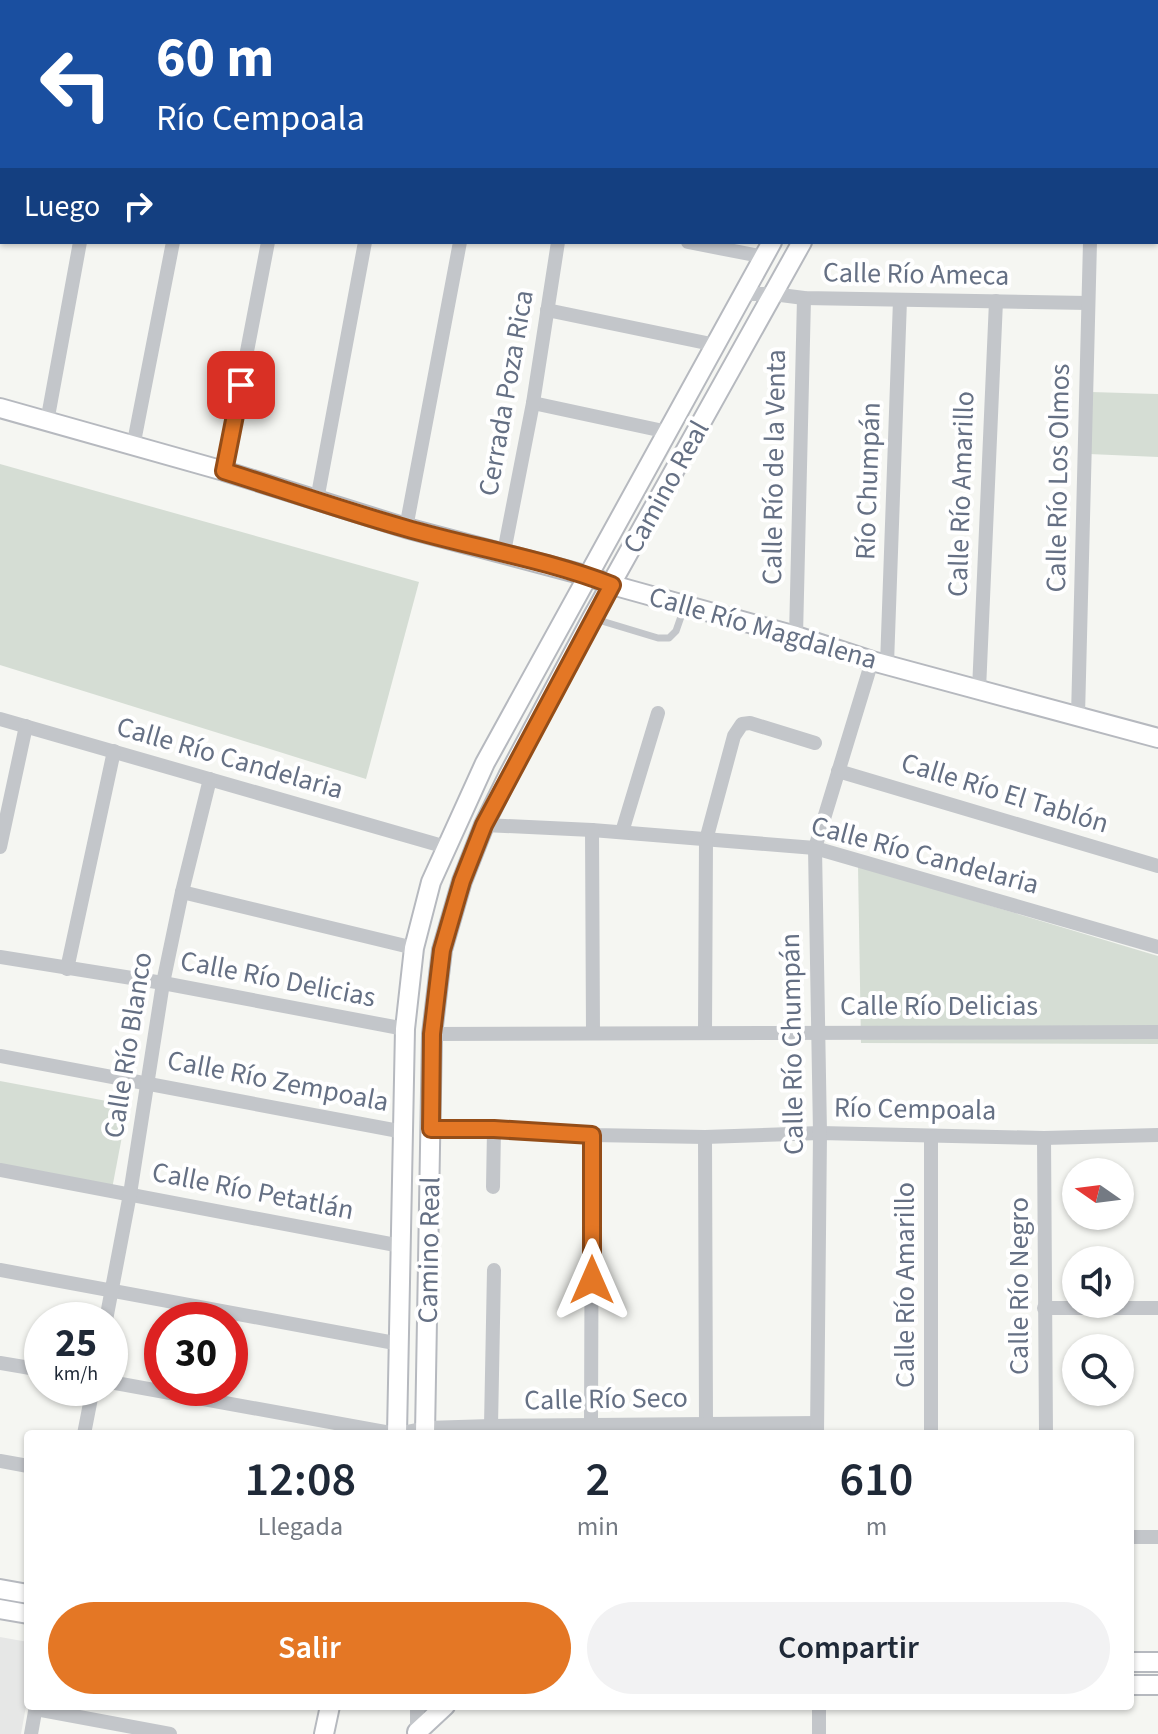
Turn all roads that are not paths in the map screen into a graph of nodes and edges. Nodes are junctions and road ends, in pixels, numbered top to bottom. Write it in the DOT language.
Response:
graph roads {
  1 [pos="80,244"];
  2 [pos="173,244"];
  3 [pos="268,244"];
  4 [pos="365,244"];
  5 [pos="460,244"];
  6 [pos="558,244"];
  7 [pos="711,244"];
  8 [pos="801,244"];
  9 [pos="1090,244"];
  10 [pos="768,249"];
  11 [pos="744,294"];
  12 [pos="773,294"];
  13 [pos="804,298"];
  14 [pos="900,300"];
  15 [pos="996,301"];
  16 [pos="1088,303"];
  17 [pos="547,310"];
  18 [pos="716,345"];
  19 [pos="533,403"];
  20 [pos="0,408"];
  21 [pos="47,422"];
  22 [pos="668,432"];
  23 [pos="133,447"];
  24 [pos="224,471"];
  25 [pos="317,500"];
  26 [pos="406,528"];
  27 [pos="504,552"];
  28 [pos="588,576"];
  29 [pos="612,585"];
  30 [pos="684,606"];
  31 [pos="592,618"];
  32 [pos="796,636"];
  33 [pos="880,663"];
  34 [pos="979,690"];
  35 [pos="658,713"];
  36 [pos="1078,716"];
  37 [pos="0,719"];
  38 [pos="26,726"];
  39 [pos="1158,738"];
  40 [pos="815,743"];
  41 [pos="114,751"];
  42 [pos="485,763"];
  43 [pos="838,771"];
  44 [pos="508,776"];
  45 [pos="210,779"];
  46 [pos="484,825"];
  47 [pos="592,830"];
  48 [pos="622,832"];
  49 [pos="706,840"];
  50 [pos="0,847"];
  51 [pos="446,847"];
  52 [pos="815,848"];
  53 [pos="1158,866"];
  54 [pos="182,892"];
  55 [pos="1158,947"];
  56 [pos="414,948"];
  57 [pos="0,957"];
  58 [pos="67,969"];
  59 [pos="163,983"];
  60 [pos="405,1029"];
  61 [pos="816,1032"];
  62 [pos="1158,1032"];
  63 [pos="593,1033"];
  64 [pos="705,1033"];
  65 [pos="432,1034"];
  66 [pos="0,1056"];
  67 [pos="148,1083"];
  68 [pos="431,1129"];
  69 [pos="494,1129"];
  70 [pos="404,1132"];
  71 [pos="820,1133"];
  72 [pos="592,1135"];
  73 [pos="1158,1135"];
  74 [pos="705,1137"];
  75 [pos="931,1137"];
  76 [pos="1044,1138"];
  77 [pos="0,1170"];
  78 [pos="493,1187"];
  79 [pos="130,1194"];
  80 [pos="402,1195"];
  81 [pos="430,1197"];
  82 [pos="401,1246"];
  83 [pos="429,1268"];
  84 [pos="402,1269"];
  85 [pos="0,1270"];
  86 [pos="494,1270"];
  87 [pos="112,1291"];
  88 [pos="110,1302"];
  89 [pos="1044,1308"];
  90 [pos="1158,1308"];
  91 [pos="400,1344"];
  92 [pos="0,1363"];
  93 [pos="24,1367"];
  94 [pos="128,1385"];
  95 [pos="89,1406"];
  96 [pos="706,1424"];
  97 [pos="591,1425"];
  98 [pos="491,1426"];
  99 [pos="817,1428"];
  100 [pos="85,1430"];
  101 [pos="375,1430"];
  102 [pos="397,1430"];
  103 [pos="426,1430"];
  104 [pos="439,1430"];
  105 [pos="931,1430"];
  106 [pos="1046,1430"];
  107 [pos="0,1461"];
  108 [pos="24,1465"];
  109 [pos="1134,1537"];
  110 [pos="1158,1537"];
  111 [pos="0,1589"];
  112 [pos="24,1593"];
  113 [pos="0,1609"];
  114 [pos="24,1613"];
  115 [pos="1134,1662"];
  116 [pos="1158,1662"];
  117 [pos="1134,1685"];
  118 [pos="1158,1685"];
  119 [pos="35,1710"];
  120 [pos="51,1710"];
  121 [pos="329,1710"];
  122 [pos="417,1710"];
  123 [pos="441,1710"];
  124 [pos="819,1710"];
  125 [pos="417,1733"];
  126 [pos="31,1734"];
  127 [pos="170,1734"];
  128 [pos="324,1734"];
  129 [pos="819,1734"];
  1 -- 21 [label="street"];
  2 -- 23 [label="street"];
  3 -- 24 [label="street"];
  4 -- 25 [label="street"];
  5 -- 26 [label="street"];
  6 -- 17 [label="street, Cerrada Poza Rica"];
  7 -- 10 [label="street"];
  8 -- 12 [label="street, Camino Real"];
  9 -- 16 [label="street, Calle Río Los Olmos"];
  10 -- 11 [label="street, Camino Real"];
  11 -- 12 [label="street, Calle Río Ameca"];
  11 -- 18 [label="street, Camino Real"];
  12 -- 13 [label="street, Calle Río Ameca"];
  12 -- 29 [label="street, Camino Real"];
  13 -- 14 [label="street, Calle Río Ameca"];
  13 -- 32 [label="street, Calle Río de la Venta"];
  14 -- 15 [label="street, Calle Río Ameca"];
  14 -- 33 [label="street, Río Chumpán"];
  15 -- 16 [label="street, Calle Río Ameca"];
  15 -- 34 [label="street, Calle Río Amarillo"];
  16 -- 36 [label="street, Calle Río Los Olmos"];
  17 -- 18 [label="street"];
  17 -- 19 [label="street, Cerrada Poza Rica"];
  18 -- 22 [label="street, Camino Real"];
  19 -- 22 [label="street"];
  19 -- 27 [label="street, Cerrada Poza Rica"];
  20 -- 21 [label="street, Calle Río Magdalena"];
  21 -- 23 [label="street, Calle Río Magdalena"];
  22 -- 28 [label="street, Camino Real"];
  23 -- 24 [label="street, Calle Río Magdalena"];
  24 -- 25 [label="street, Calle Río Magdalena"];
  25 -- 26 [label="street, Calle Río Magdalena"];
  26 -- 27 [label="street, Calle Río Magdalena"];
  27 -- 28 [label="street, Calle Río Magdalena"];
  28 -- 29 [label="street, Calle Río Magdalena"];
  28 -- 42 [label="street, Camino Real"];
  29 -- 30 [label="street, Calle Río Magdalena"];
  29 -- 31 [label="street, Camino Real"];
  30 -- 31 [label="lane"];
  30 -- 32 [label="street, Calle Río Magdalena"];
  31 -- 44 [label="street, Camino Real"];
  32 -- 33 [label="street, Calle Río Magdalena"];
  33 -- 34 [label="street, Calle Río Magdalena"];
  33 -- 43 [label="street, Calle Río Chumpán"];
  34 -- 36 [label="street, Calle Río Magdalena"];
  35 -- 48 [label="street"];
  36 -- 39 [label="street, Calle Río Magdalena"];
  37 -- 38 [label="street, Calle Río Candelaria"];
  38 -- 41 [label="street, Calle Río Candelaria"];
  38 -- 50 [label="street"];
  40 -- 49 [label="street"];
  41 -- 45 [label="street, Calle Río Candelaria"];
  41 -- 58 [label="street"];
  42 -- 44 [label="street"];
  42 -- 51 [label="street, Camino Real"];
  43 -- 52 [label="street, Calle Río Chumpán"];
  43 -- 53 [label="street, Calle Río El Tablón"];
  44 -- 46 [label="street, Camino Real"];
  45 -- 51 [label="street, Calle Río Candelaria"];
  45 -- 54 [label="street, Calle Río Blanco"];
  46 -- 47 [label="street, Calle Río Candelaria"];
  46 -- 65 [label="street, Camino Real"];
  47 -- 48 [label="street, Calle Río Candelaria"];
  47 -- 63 [label="street"];
  48 -- 49 [label="street, Calle Río Candelaria"];
  49 -- 52 [label="street, Calle Río Candelaria"];
  49 -- 64 [label="street"];
  51 -- 56 [label="street, Camino Real"];
  52 -- 55 [label="street, Calle Río Candelaria"];
  52 -- 61 [label="street, Calle Río Chumpán"];
  54 -- 56 [label="street"];
  54 -- 59 [label="street, Calle Río Blanco"];
  56 -- 60 [label="street, Camino Real"];
  57 -- 58 [label="street, Calle Río Delicias"];
  58 -- 59 [label="street, Calle Río Delicias"];
  59 -- 60 [label="street, Calle Río Delicias"];
  59 -- 67 [label="street, Calle Río Blanco"];
  60 -- 70 [label="street, Camino Real"];
  61 -- 62 [label="street, Calle Río Delicias"];
  61 -- 64 [label="street, Calle Río Delicias"];
  61 -- 71 [label="street, Calle Río Chumpán"];
  63 -- 64 [label="street, Calle Río Delicias"];
  63 -- 65 [label="street, Calle Río Delicias"];
  65 -- 68 [label="street, Camino Real"];
  66 -- 67 [label="street, Calle Río Zempoala"];
  67 -- 70 [label="street, Calle Río Zempoala"];
  67 -- 79 [label="street, Calle Río Blanco"];
  68 -- 69 [label="street, Río Cempoala"];
  68 -- 81 [label="street, Camino Real"];
  69 -- 72 [label="street, Río Cempoala"];
  69 -- 78 [label="street"];
  70 -- 80 [label="street, Camino Real"];
  71 -- 74 [label="street, Río Cempoala"];
  71 -- 75 [label="street, Río Cempoala"];
  71 -- 99 [label="street, Calle Río Chumpán"];
  72 -- 74 [label="street, Río Cempoala"];
  72 -- 97 [label="street"];
  73 -- 76 [label="street, Río Cempoala"];
  74 -- 96 [label="street"];
  75 -- 76 [label="street, Río Cempoala"];
  75 -- 105 [label="street, Calle Río Amarillo"];
  76 -- 89 [label="street, Calle Río Negro"];
  77 -- 79 [label="street, Calle Río Petatlán"];
  79 -- 82 [label="street, Calle Río Petatlán"];
  79 -- 87 [label="street, Calle Río Blanco"];
  80 -- 81 [label="street"];
  80 -- 82 [label="street, Camino Real"];
  81 -- 83 [label="street, Camino Real"];
  82 -- 84 [label="street, Camino Real"];
  83 -- 84 [label="street"];
  83 -- 103 [label="street, Camino Real"];
  84 -- 91 [label="street, Camino Real"];
  85 -- 87 [label="street"];
  86 -- 98 [label="street"];
  87 -- 88 [label="street, Calle Río Blanco"];
  87 -- 91 [label="street"];
  89 -- 90 [label="street"];
  89 -- 106 [label="street, Calle Río Negro"];
  91 -- 102 [label="street, Camino Real"];
  92 -- 93 [label="street"];
  94 -- 101 [label="street, Calle Río Seco"];
  95 -- 100 [label="street"];
  96 -- 97 [label="street, Calle Río Seco"];
  96 -- 99 [label="street, Calle Río Seco"];
  97 -- 98 [label="street, Calle Río Seco"];
  98 -- 104 [label="street, Calle Río Seco"];
  107 -- 108 [label="street"];
  109 -- 110 [label="street"];
  111 -- 112 [label="street"];
  113 -- 114 [label="street"];
  115 -- 116 [label="street"];
  117 -- 118 [label="street"];
  119 -- 126 [label="street"];
  120 -- 127 [label="street"];
  121 -- 128 [label="street"];
  122 -- 125 [label="street"];
  123 -- 125 [label="street"];
  124 -- 129 [label="street"];
}
